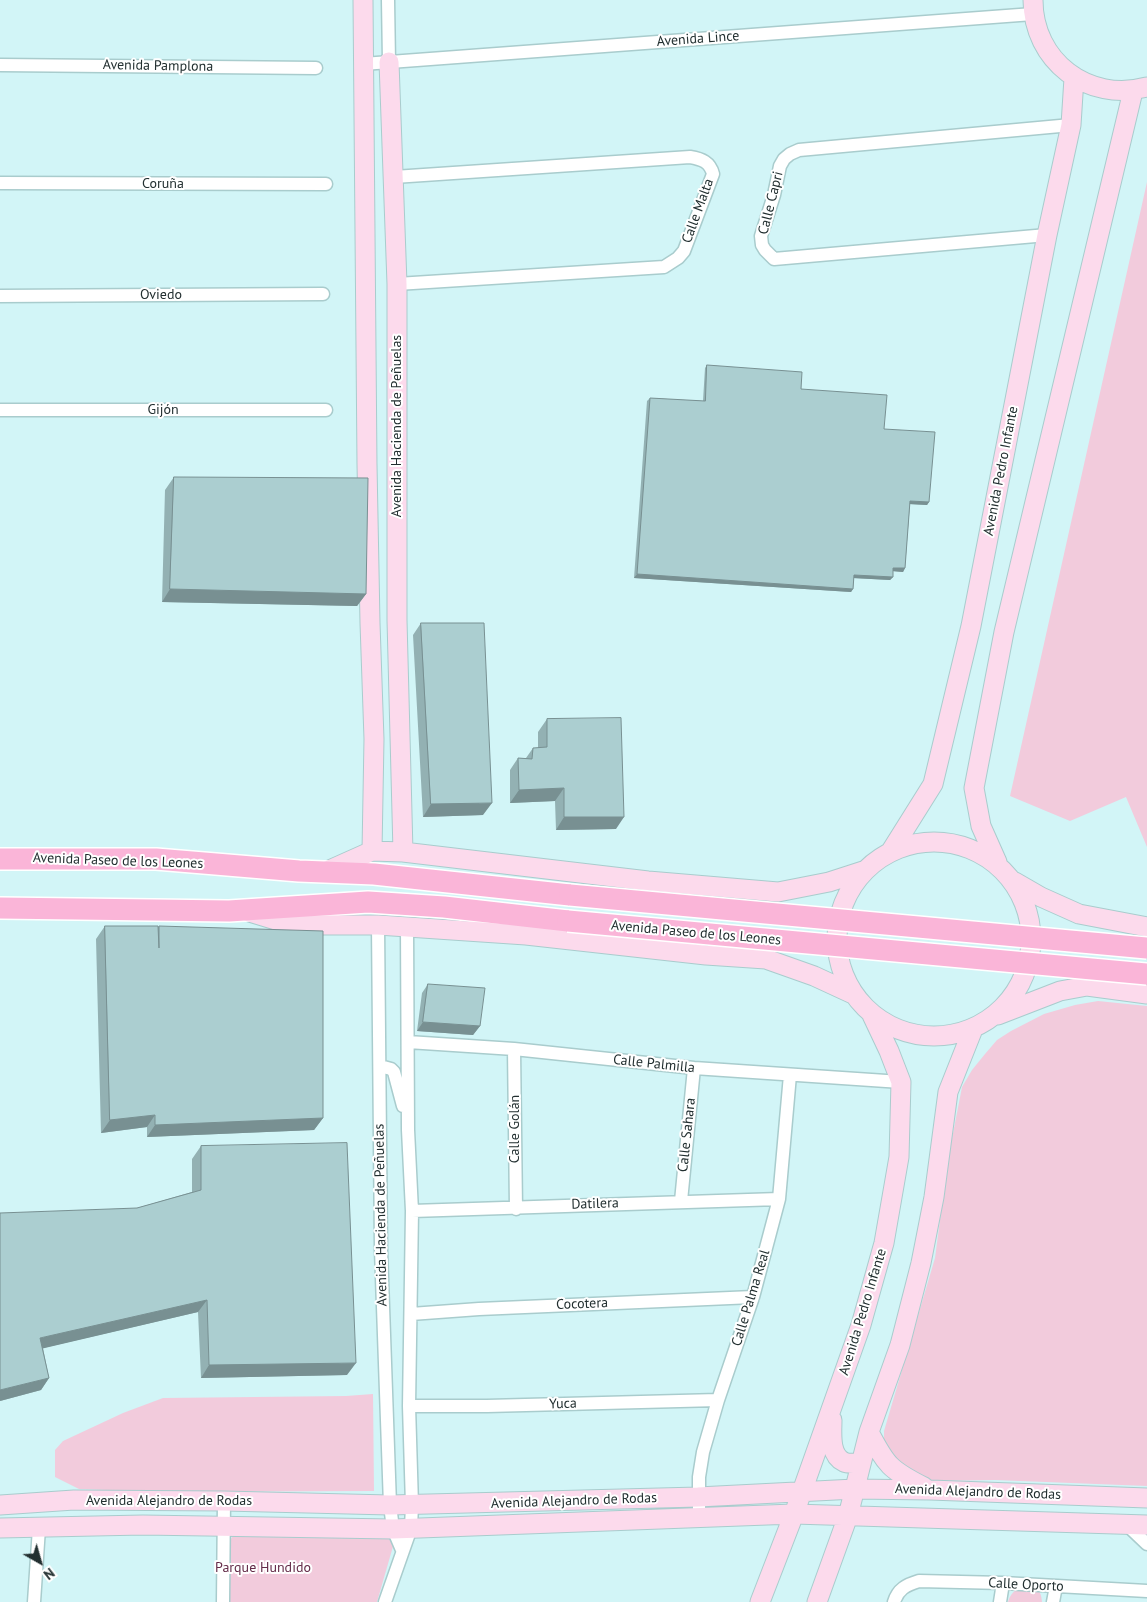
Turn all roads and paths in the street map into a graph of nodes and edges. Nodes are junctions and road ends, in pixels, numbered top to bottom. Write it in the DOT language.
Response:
graph roads {
  1 [pos="363,0"];
  2 [pos="388,0"];
  3 [pos="1033,7"];
  4 [pos="390,62"];
  5 [pos="363,64"];
  6 [pos="0,65"];
  7 [pos="316,68"];
  8 [pos="1074,78"];
  9 [pos="1140,89"];
  10 [pos="1071,125"];
  11 [pos="394,177"];
  12 [pos="0,183"];
  13 [pos="326,184"];
  14 [pos="1047,235"];
  15 [pos="397,284"];
  16 [pos="323,294"];
  17 [pos="0,296"];
  18 [pos="0,410"];
  19 [pos="326,410"];
  20 [pos="372,851"];
  21 [pos="890,851"];
  22 [pos="403,852"];
  23 [pos="0,858"];
  24 [pos="997,862"];
  25 [pos="863,871"];
  26 [pos="325,872"];
  27 [pos="1015,882"];
  28 [pos="778,892"];
  29 [pos="0,908"];
  30 [pos="245,910"];
  31 [pos="378,925"];
  32 [pos="407,927"];
  33 [pos="1147,927"];
  34 [pos="1147,948"];
  35 [pos="766,959"];
  36 [pos="1147,974"];
  37 [pos="853,994"];
  38 [pos="1147,994"];
  39 [pos="872,1015"];
  40 [pos="990,1018"];
  41 [pos="973,1029"];
  42 [pos="408,1042"];
  43 [pos="514,1049"];
  44 [pos="380,1066"];
  45 [pos="694,1068"];
  46 [pos="790,1075"];
  47 [pos="901,1082"];
  48 [pos="408,1130"];
  49 [pos="779,1199"];
  50 [pos="680,1201"];
  51 [pos="516,1209"];
  52 [pos="412,1211"];
  53 [pos="753,1297"];
  54 [pos="411,1314"];
  55 [pos="718,1400"];
  56 [pos="834,1402"];
  57 [pos="408,1406"];
  58 [pos="869,1432"];
  59 [pos="860,1463"];
  60 [pos="855,1489"];
  61 [pos="930,1490"];
  62 [pos="802,1491"];
  63 [pos="698,1497"];
  64 [pos="1147,1498"];
  65 [pos="224,1501"];
  66 [pos="0,1505"];
  67 [pos="390,1505"];
  68 [pos="412,1505"];
  69 [pos="794,1514"];
  70 [pos="848,1516"];
  71 [pos="699,1518"];
  72 [pos="1126,1524"];
  73 [pos="1147,1525"];
  74 [pos="224,1526"];
  75 [pos="0,1528"];
  76 [pos="39,1528"];
  77 [pos="402,1528"];
  78 [pos="1147,1544"];
  79 [pos="1003,1583"];
  80 [pos="1056,1586"];
  81 [pos="1147,1591"];
  82 [pos="34,1602"];
  83 [pos="223,1602"];
  84 [pos="385,1602"];
  85 [pos="760,1602"];
  86 [pos="818,1602"];
  87 [pos="894,1602"];
  88 [pos="1000,1602"];
  89 [pos="1053,1602"];
  1 -- 5 [label="street, Avenida Hacienda de Peñuelas"];
  2 -- 4 [label="street, Avenida Hacienda de Peñuelas"];
  3 -- 4 [label="street, Avenida Lince"];
  3 -- 8 [label="street"];
  4 -- 5 [label="street, Avenida Lince"];
  4 -- 11 [label="street, Avenida Hacienda de Peñuelas"];
  5 -- 20 [label="street, Avenida Hacienda de Peñuelas"];
  6 -- 7 [label="street, Avenida Pamplona"];
  8 -- 9 [label="street"];
  8 -- 10 [label="street, Avenida Pedro Infante"];
  9 -- 24 [label="street"];
  10 -- 14 [label="street, Avenida Pedro Infante"];
  10 -- 14 [label="street, Calle Capri"];
  11 -- 15 [label="street, Avenida Hacienda de Peñuelas"];
  11 -- 15 [label="street, Calle Malta"];
  12 -- 13 [label="street, Coruña"];
  14 -- 21 [label="street, Avenida Pedro Infante"];
  15 -- 22 [label="street, Avenida Hacienda de Peñuelas"];
  16 -- 17 [label="street, Oviedo"];
  18 -- 19 [label="street, Gijón"];
  20 -- 22 [label="street, Avenida Paseo de los Leones"];
  20 -- 26 [label="street, Avenida Paseo de los Leones"];
  21 -- 24 [label="street"];
  21 -- 25 [label="street"];
  22 -- 28 [label="street, Avenida Paseo de los Leones"];
  23 -- 26 [label="main road, Avenida Paseo de los Leones"];
  24 -- 27 [label="street"];
  25 -- 28 [label="street, Avenida Paseo de los Leones"];
  25 -- 37 [label="street"];
  26 -- 34 [label="main road, Avenida Paseo de los Leones, bridge"];
  27 -- 33 [label="street"];
  27 -- 40 [label="street"];
  28 -- 35 [label="street"];
  29 -- 30 [label="main road, Avenida Paseo de los Leones"];
  30 -- 31 [label="street, Avenida Paseo de los Leones"];
  30 -- 36 [label="main road, Avenida Paseo de los Leones, bridge"];
  31 -- 32 [label="street, Avenida Paseo de los Leones"];
  31 -- 44 [label="street, Avenida Hacienda de Peñuelas"];
  32 -- 35 [label="street, Avenida Paseo de los Leones"];
  32 -- 42 [label="street, Avenida Hacienda de Peñuelas"];
  35 -- 37 [label="street, Avenida Paseo de los Leones"];
  37 -- 39 [label="street"];
  38 -- 40 [label="street"];
  39 -- 41 [label="street"];
  39 -- 47 [label="street, Avenida Pedro Infante"];
  40 -- 41 [label="street"];
  41 -- 58 [label="street"];
  42 -- 43 [label="street, Calle Palmilla"];
  42 -- 48 [label="street, Avenida Hacienda de Peñuelas"];
  43 -- 45 [label="street, Calle Palmilla"];
  43 -- 51 [label="street, Calle Golán"];
  44 -- 48 [label="street"];
  44 -- 67 [label="street, Avenida Hacienda de Peñuelas"];
  45 -- 46 [label="street, Calle Palmilla"];
  45 -- 50 [label="street, Calle Sahara"];
  46 -- 47 [label="street, Calle Palmilla"];
  46 -- 49 [label="street, Calle Palma Real"];
  47 -- 56 [label="street, Avenida Pedro Infante"];
  48 -- 52 [label="street, Avenida Hacienda de Peñuelas"];
  49 -- 50 [label="street, Datilera"];
  49 -- 53 [label="street, Calle Palma Real"];
  50 -- 51 [label="street, Datilera"];
  51 -- 52 [label="street, Datilera"];
  52 -- 54 [label="street, Avenida Hacienda de Peñuelas"];
  53 -- 54 [label="street, Cocotera"];
  53 -- 55 [label="street, Calle Palma Real"];
  54 -- 57 [label="street, Avenida Hacienda de Peñuelas"];
  55 -- 57 [label="street, Yuca"];
  55 -- 63 [label="street, Calle Palma Real"];
  56 -- 59 [label="street"];
  56 -- 62 [label="street, Avenida Pedro Infante"];
  57 -- 68 [label="street, Avenida Hacienda de Peñuelas"];
  58 -- 59 [label="street"];
  58 -- 61 [label="street"];
  59 -- 60 [label="street"];
  60 -- 61 [label="street, Avenida Alejandro de Rodas"];
  60 -- 62 [label="street, Avenida Alejandro de Rodas"];
  60 -- 70 [label="street"];
  61 -- 64 [label="street, Avenida Alejandro de Rodas"];
  62 -- 63 [label="street, Avenida Alejandro de Rodas"];
  62 -- 69 [label="street, Avenida Pedro Infante"];
  63 -- 68 [label="street, Avenida Alejandro de Rodas"];
  63 -- 71 [label="street, Calle Palma Real"];
  65 -- 66 [label="street, Avenida Alejandro de Rodas"];
  65 -- 67 [label="street, Avenida Alejandro de Rodas"];
  65 -- 74 [label="street"];
  67 -- 68 [label="street, Avenida Alejandro de Rodas"];
  67 -- 77 [label="street, Avenida Hacienda de Peñuelas"];
  68 -- 77 [label="street, Avenida Hacienda de Peñuelas"];
  69 -- 70 [label="street, Avenida Alejandro de Rodas"];
  69 -- 71 [label="street, Avenida Alejandro de Rodas"];
  69 -- 85 [label="street, Avenida Pedro Infante"];
  70 -- 72 [label="street, Avenida Alejandro de Rodas"];
  70 -- 86 [label="street"];
  71 -- 77 [label="street, Avenida Alejandro de Rodas"];
  72 -- 73 [label="street, Avenida Alejandro de Rodas"];
  72 -- 78 [label="street"];
  74 -- 76 [label="street, Avenida Alejandro de Rodas"];
  74 -- 77 [label="street, Avenida Alejandro de Rodas"];
  74 -- 83 [label="street"];
  75 -- 76 [label="street, Avenida Alejandro de Rodas"];
  76 -- 82 [label="street"];
  77 -- 84 [label="street"];
  79 -- 80 [label="street, Calle Oporto"];
  79 -- 87 [label="street, Calle Oporto"];
  79 -- 88 [label="street"];
  80 -- 81 [label="street, Calle Oporto"];
  80 -- 89 [label="street"];
}
